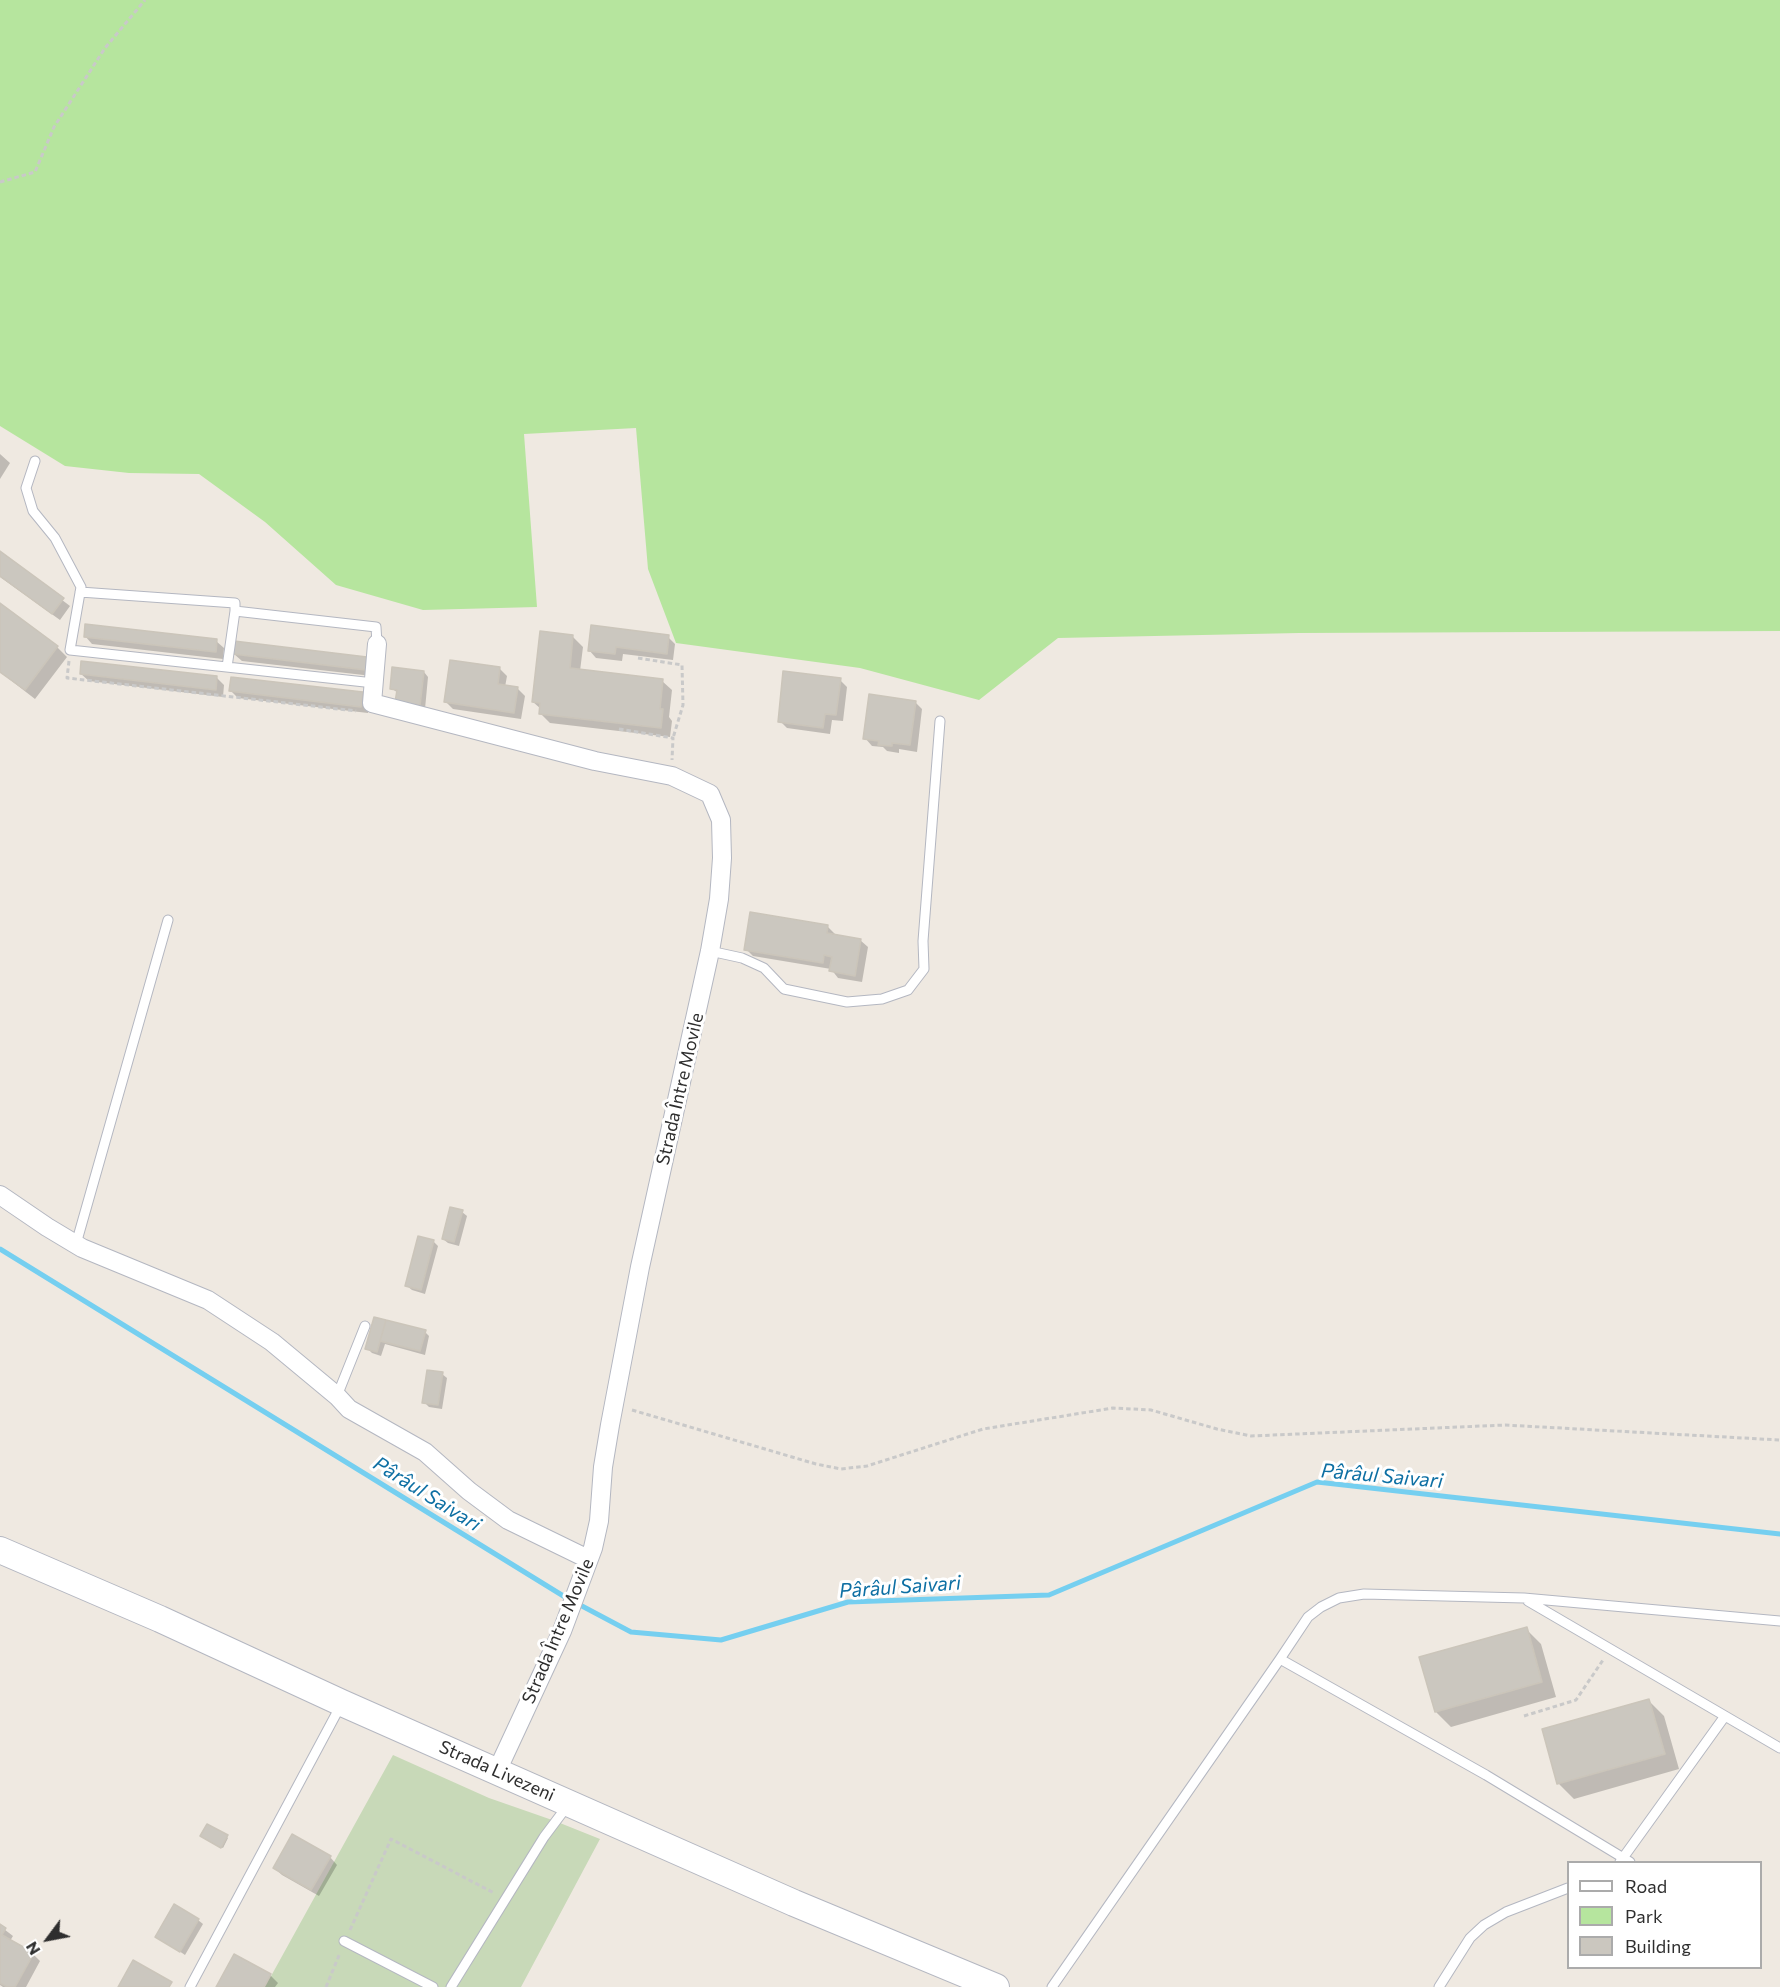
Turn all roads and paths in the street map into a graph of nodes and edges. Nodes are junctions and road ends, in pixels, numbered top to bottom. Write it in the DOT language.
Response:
graph roads {
  1 [pos="145,0"];
  2 [pos="0,182"];
  3 [pos="35,461"];
  4 [pos="80,592"];
  5 [pos="235,611"];
  6 [pos="377,644"];
  7 [pos="70,650"];
  8 [pos="638,658"];
  9 [pos="227,667"];
  10 [pos="374,683"];
  11 [pos="372,703"];
  12 [pos="940,721"];
  13 [pos="619,729"];
  14 [pos="673,738"];
  15 [pos="672,776"];
  16 [pos="168,920"];
  17 [pos="710,951"];
  18 [pos="0,1195"];
  19 [pos="76,1244"];
  20 [pos="365,1326"];
  21 [pos="337,1396"];
  22 [pos="614,1405"];
  23 [pos="1780,1440"];
  24 [pos="0,1550"];
  25 [pos="588,1559"];
  26 [pos="1524,1598"];
  27 [pos="1780,1621"];
  28 [pos="1611,1649"];
  29 [pos="1280,1659"];
  30 [pos="342,1703"];
  31 [pos="1524,1716"];
  32 [pos="1725,1716"];
  33 [pos="1780,1748"];
  34 [pos="497,1771"];
  35 [pos="570,1802"];
  36 [pos="1625,1861"];
  37 [pos="1567,1889"];
  38 [pos="506,1899"];
  39 [pos="345,1941"];
  40 [pos="190,1987"];
  41 [pos="326,1987"];
  42 [pos="433,1987"];
  43 [pos="451,1987"];
  44 [pos="996,1987"];
  45 [pos="1052,1987"];
  46 [pos="1439,1987"];
  1 -- 2 [label="path"];
  3 -- 4 [label="lane"];
  4 -- 5 [label="lane"];
  4 -- 7 [label="lane"];
  5 -- 6 [label="lane"];
  5 -- 9 [label="lane"];
  6 -- 10 [label="street"];
  7 -- 9 [label="lane"];
  7 -- 11 [label="path"];
  8 -- 14 [label="path"];
  9 -- 10 [label="lane"];
  10 -- 11 [label="street"];
  11 -- 15 [label="street, Strada Între Movile"];
  12 -- 17 [label="lane"];
  13 -- 14 [label="path"];
  14 -- 15 [label="path"];
  15 -- 17 [label="street, Strada Între Movile"];
  16 -- 19 [label="lane"];
  17 -- 22 [label="street, Strada Între Movile"];
  18 -- 19 [label="street"];
  19 -- 21 [label="street"];
  20 -- 21 [label="lane"];
  21 -- 25 [label="street"];
  22 -- 23 [label="path"];
  22 -- 25 [label="street, Strada Între Movile"];
  24 -- 30 [label="main road, Strada Livezeni"];
  25 -- 34 [label="street, Strada Între Movile"];
  26 -- 27 [label="lane"];
  26 -- 28 [label="lane"];
  26 -- 29 [label="lane"];
  28 -- 31 [label="path"];
  28 -- 32 [label="lane"];
  29 -- 36 [label="lane"];
  29 -- 45 [label="lane"];
  30 -- 34 [label="main road, Strada Livezeni"];
  30 -- 40 [label="lane"];
  32 -- 33 [label="lane"];
  32 -- 36 [label="lane"];
  34 -- 35 [label="main road, Strada Livezeni"];
  35 -- 38 [label="lane"];
  35 -- 44 [label="main road, Strada Livezeni"];
  37 -- 46 [label="lane"];
  38 -- 39 [label="path"];
  38 -- 43 [label="lane"];
  39 -- 41 [label="path"];
  39 -- 42 [label="lane"];
}
